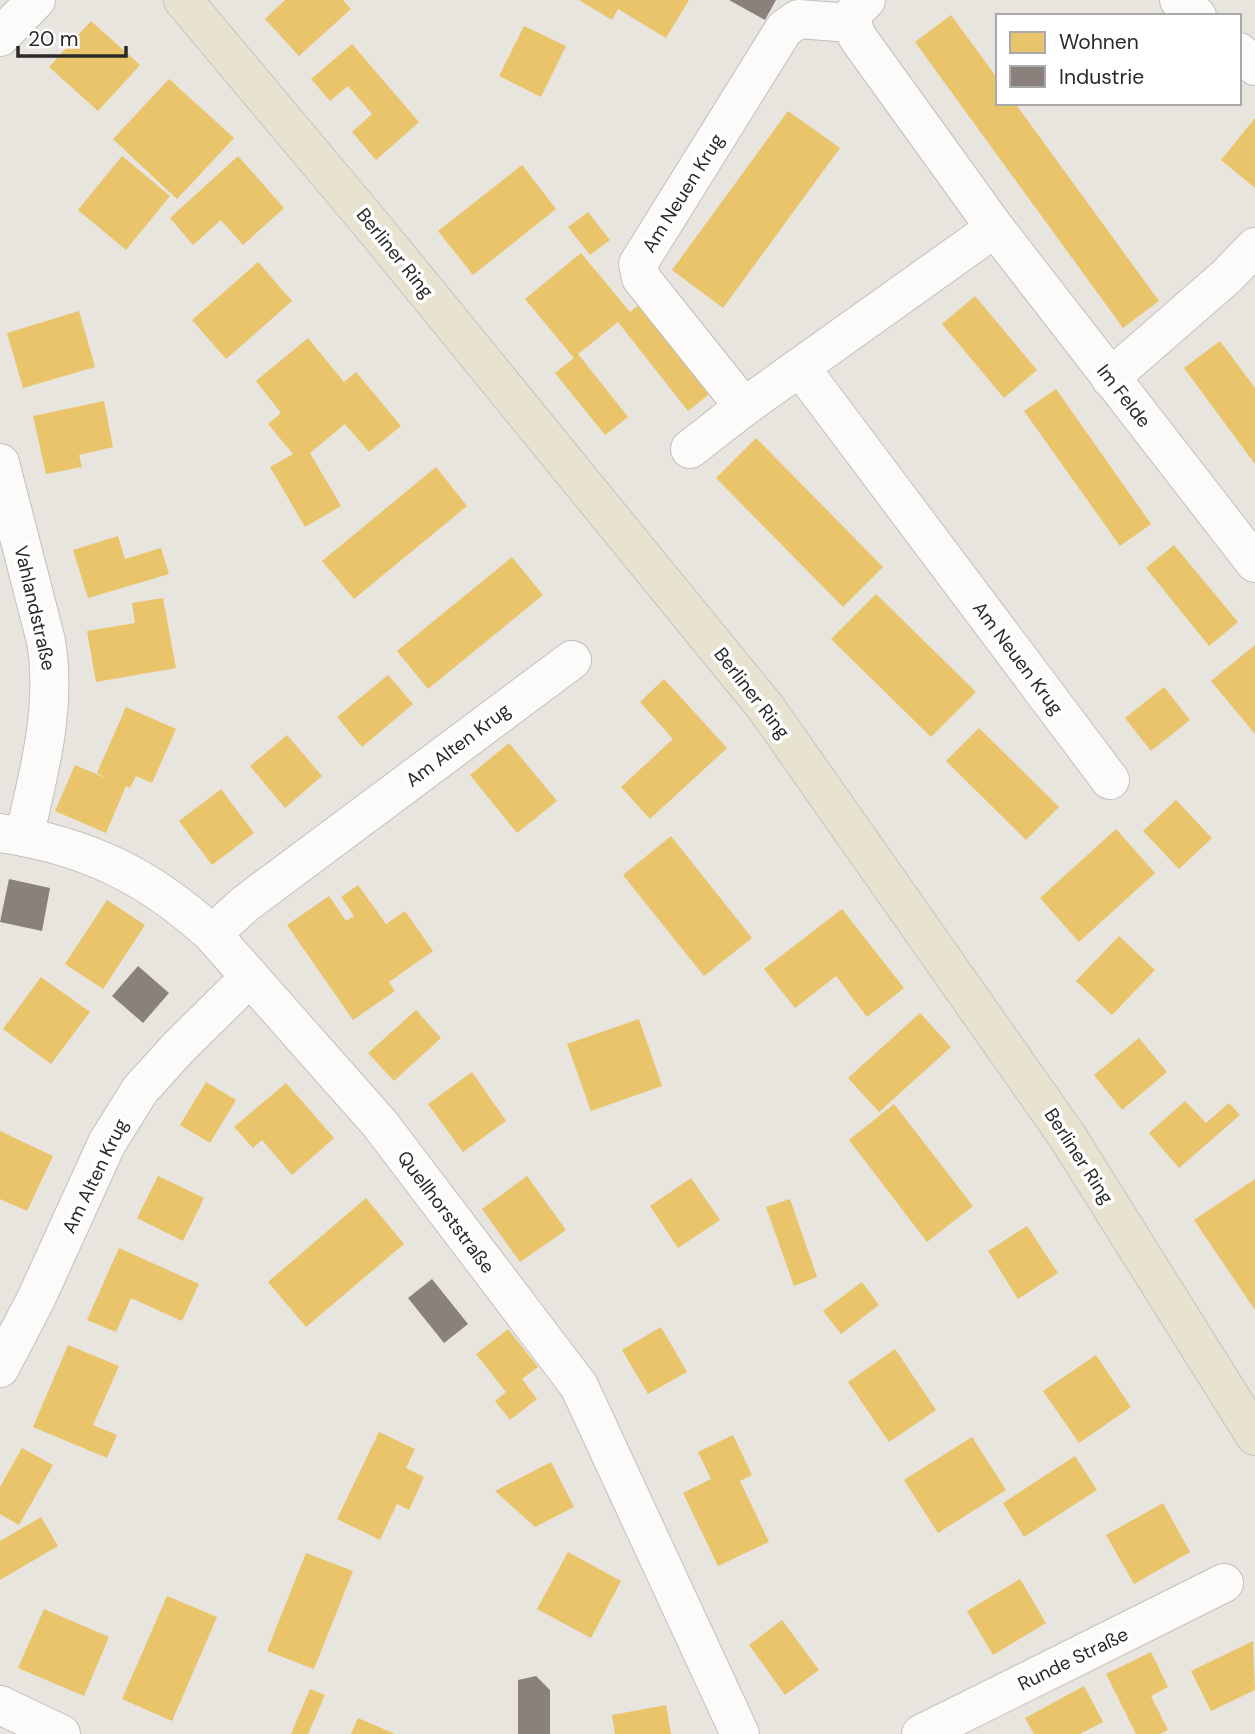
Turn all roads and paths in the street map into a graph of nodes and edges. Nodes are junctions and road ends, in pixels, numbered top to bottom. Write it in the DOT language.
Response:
graph roads {
  1 [pos="36,0"];
  2 [pos="183,0"];
  3 [pos="1179,0"];
  4 [pos="859,11"];
  5 [pos="1195,14"];
  6 [pos="0,37"];
  7 [pos="1241,54"];
  8 [pos="1255,66"];
  9 [pos="995,228"];
  10 [pos="1255,247"];
  11 [pos="800,367"];
  12 [pos="1110,378"];
  13 [pos="744,407"];
  14 [pos="690,449"];
  15 [pos="0,463"];
  16 [pos="1255,563"];
  17 [pos="572,660"];
  18 [pos="1110,780"];
  19 [pos="12,835"];
  20 [pos="212,934"];
  21 [pos="250,977"];
  22 [pos="0,1368"];
  23 [pos="1255,1436"];
  24 [pos="1224,1583"];
  25 [pos="0,1706"];
  26 [pos="61,1734"];
  27 [pos="740,1734"];
  28 [pos="921,1734"];
  1 -- 6 [label="street"];
  2 -- 23 [label="main road, Berliner Ring"];
  3 -- 5 [label="street"];
  4 -- 9 [label="street, Am Neuen Krug"];
  4 -- 13 [label="street, Am Neuen Krug"];
  7 -- 8 [label="street"];
  9 -- 11 [label="street"];
  9 -- 12 [label="street, Im Felde"];
  10 -- 12 [label="street"];
  11 -- 13 [label="street"];
  11 -- 18 [label="street, Am Neuen Krug"];
  12 -- 16 [label="street, Im Felde"];
  13 -- 14 [label="street"];
  15 -- 19 [label="street, Vahlandstraße"];
  17 -- 20 [label="street, Am Alten Krug"];
  19 -- 20 [label="street, Quellhorststraße"];
  20 -- 21 [label="street, Quellhorststraße"];
  21 -- 22 [label="street, Am Alten Krug"];
  21 -- 27 [label="street, Quellhorststraße"];
  24 -- 28 [label="street, Runde Straße"];
  25 -- 26 [label="street"];
}
